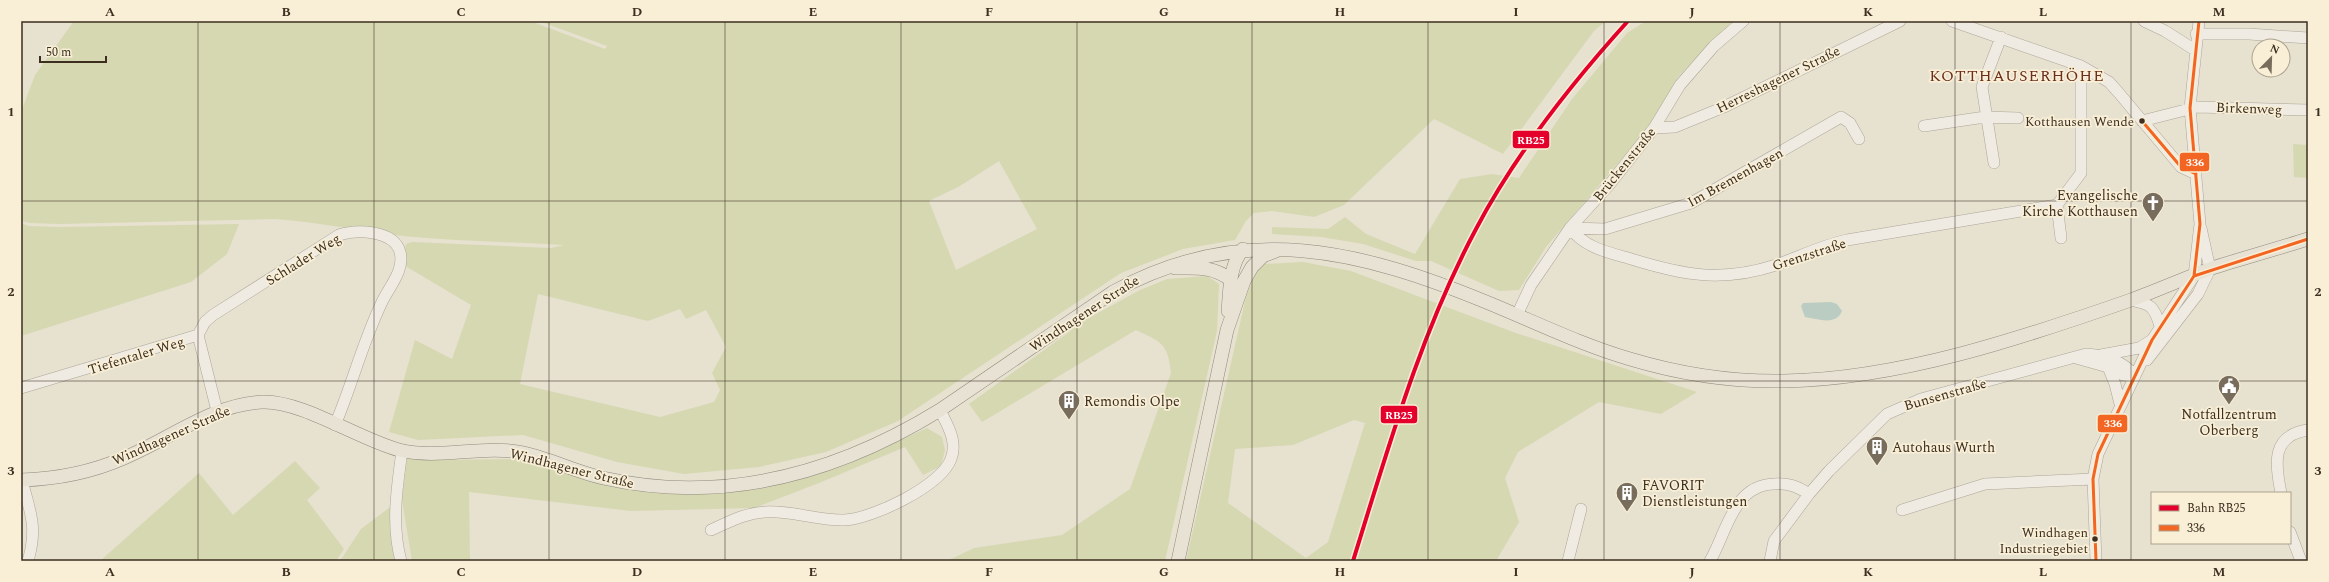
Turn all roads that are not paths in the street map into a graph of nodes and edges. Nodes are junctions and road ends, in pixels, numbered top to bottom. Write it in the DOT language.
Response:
graph roads {
  1 [pos="1742,21"];
  2 [pos="1900,21"];
  3 [pos="1952,21"];
  4 [pos="2144,21"];
  5 [pos="2199,21"];
  6 [pos="2196,34"];
  7 [pos="2001,37"];
  8 [pos="2308,38"];
  9 [pos="2195,50"];
  10 [pos="2080,66"];
  11 [pos="2190,108"];
  12 [pos="2308,110"];
  13 [pos="1986,117"];
  14 [pos="2018,118"];
  15 [pos="2142,121"];
  16 [pos="1924,126"];
  17 [pos="1654,128"];
  18 [pos="1859,139"];
  19 [pos="1994,163"];
  20 [pos="2196,174"];
  21 [pos="2057,205"];
  22 [pos="2200,224"];
  23 [pos="1570,228"];
  24 [pos="2060,238"];
  25 [pos="2308,239"];
  26 [pos="1243,249"];
  27 [pos="1288,250"];
  28 [pos="1163,268"];
  29 [pos="2210,269"];
  30 [pos="2194,276"];
  31 [pos="1237,280"];
  32 [pos="2181,286"];
  33 [pos="2131,300"];
  34 [pos="2190,304"];
  35 [pos="1517,315"];
  36 [pos="2160,326"];
  37 [pos="198,336"];
  38 [pos="2152,340"];
  39 [pos="2101,355"];
  40 [pos="2072,357"];
  41 [pos="2108,367"];
  42 [pos="2135,376"];
  43 [pos="21,388"];
  44 [pos="2120,404"];
  45 [pos="940,410"];
  46 [pos="217,412"];
  47 [pos="335,425"];
  48 [pos="2308,430"];
  49 [pos="402,451"];
  50 [pos="2093,479"];
  51 [pos="22,480"];
  52 [pos="2281,492"];
  53 [pos="1809,494"];
  54 [pos="1581,509"];
  55 [pos="1902,510"];
  56 [pos="711,530"];
  57 [pos="2291,535"];
  58 [pos="28,561"];
  59 [pos="401,561"];
  60 [pos="1178,561"];
  61 [pos="1568,561"];
  62 [pos="1710,561"];
  63 [pos="1770,561"];
  64 [pos="2096,561"];
  65 [pos="2301,561"];
  1 -- 17 [label="street, Brückenstraße"];
  2 -- 17 [label="street, Herreshagener Straße"];
  3 -- 7 [label="street"];
  4 -- 9 [label="street"];
  5 -- 6 [label="street"];
  6 -- 8 [label="street"];
  6 -- 9 [label="street"];
  7 -- 10 [label="street"];
  7 -- 13 [label="street"];
  9 -- 11 [label="street"];
  10 -- 15 [label="street"];
  10 -- 21 [label="street"];
  11 -- 12 [label="street, Birkenweg"];
  11 -- 15 [label="street"];
  11 -- 20 [label="street"];
  13 -- 14 [label="street"];
  13 -- 16 [label="street"];
  13 -- 19 [label="street"];
  15 -- 20 [label="street"];
  17 -- 23 [label="street, Brückenstraße"];
  18 -- 23 [label="street, Im Bremenhagen"];
  20 -- 22 [label="street"];
  21 -- 23 [label="street, Grenzstraße"];
  21 -- 24 [label="street"];
  22 -- 29 [label="street"];
  22 -- 30 [label="street"];
  23 -- 35 [label="street, Brückenstraße"];
  25 -- 29 [label="main road"];
  26 -- 27 [label="main road, Windhagener Straße"];
  26 -- 28 [label="main road, Windhagener Straße"];
  26 -- 31 [label="main road"];
  27 -- 31 [label="main road"];
  27 -- 35 [label="main road"];
  28 -- 31 [label="main road"];
  28 -- 45 [label="main road, Windhagener Straße"];
  29 -- 30 [label="main road"];
  29 -- 34 [label="street"];
  30 -- 32 [label="main road"];
  31 -- 60 [label="main road"];
  32 -- 33 [label="main road"];
  32 -- 34 [label="street"];
  32 -- 36 [label="street"];
  33 -- 35 [label="main road"];
  33 -- 36 [label="street"];
  34 -- 42 [label="street"];
  36 -- 38 [label="street"];
  37 -- 43 [label="street, Tiefentaler Weg"];
  37 -- 46 [label="street, Tiefentaler Weg"];
  37 -- 47 [label="street, Schlader Weg"];
  38 -- 39 [label="street, Bunsenstraße"];
  38 -- 42 [label="street"];
  39 -- 40 [label="street, Bunsenstraße"];
  39 -- 42 [label="street, Bunsenstraße"];
  40 -- 41 [label="street"];
  40 -- 53 [label="street, Bunsenstraße"];
  41 -- 42 [label="street"];
  41 -- 44 [label="street"];
  42 -- 44 [label="street"];
  44 -- 50 [label="street"];
  45 -- 49 [label="main road, Windhagener Straße"];
  45 -- 56 [label="street"];
  46 -- 47 [label="main road, Windhagener Straße"];
  46 -- 51 [label="main road, Windhagener Straße"];
  47 -- 49 [label="main road, Windhagener Straße"];
  48 -- 52 [label="street"];
  49 -- 59 [label="street"];
  50 -- 55 [label="street"];
  50 -- 64 [label="street"];
  51 -- 58 [label="street"];
  53 -- 62 [label="street"];
  53 -- 63 [label="street, Bunsenstraße"];
  54 -- 61 [label="street"];
  57 -- 65 [label="street"];
}
